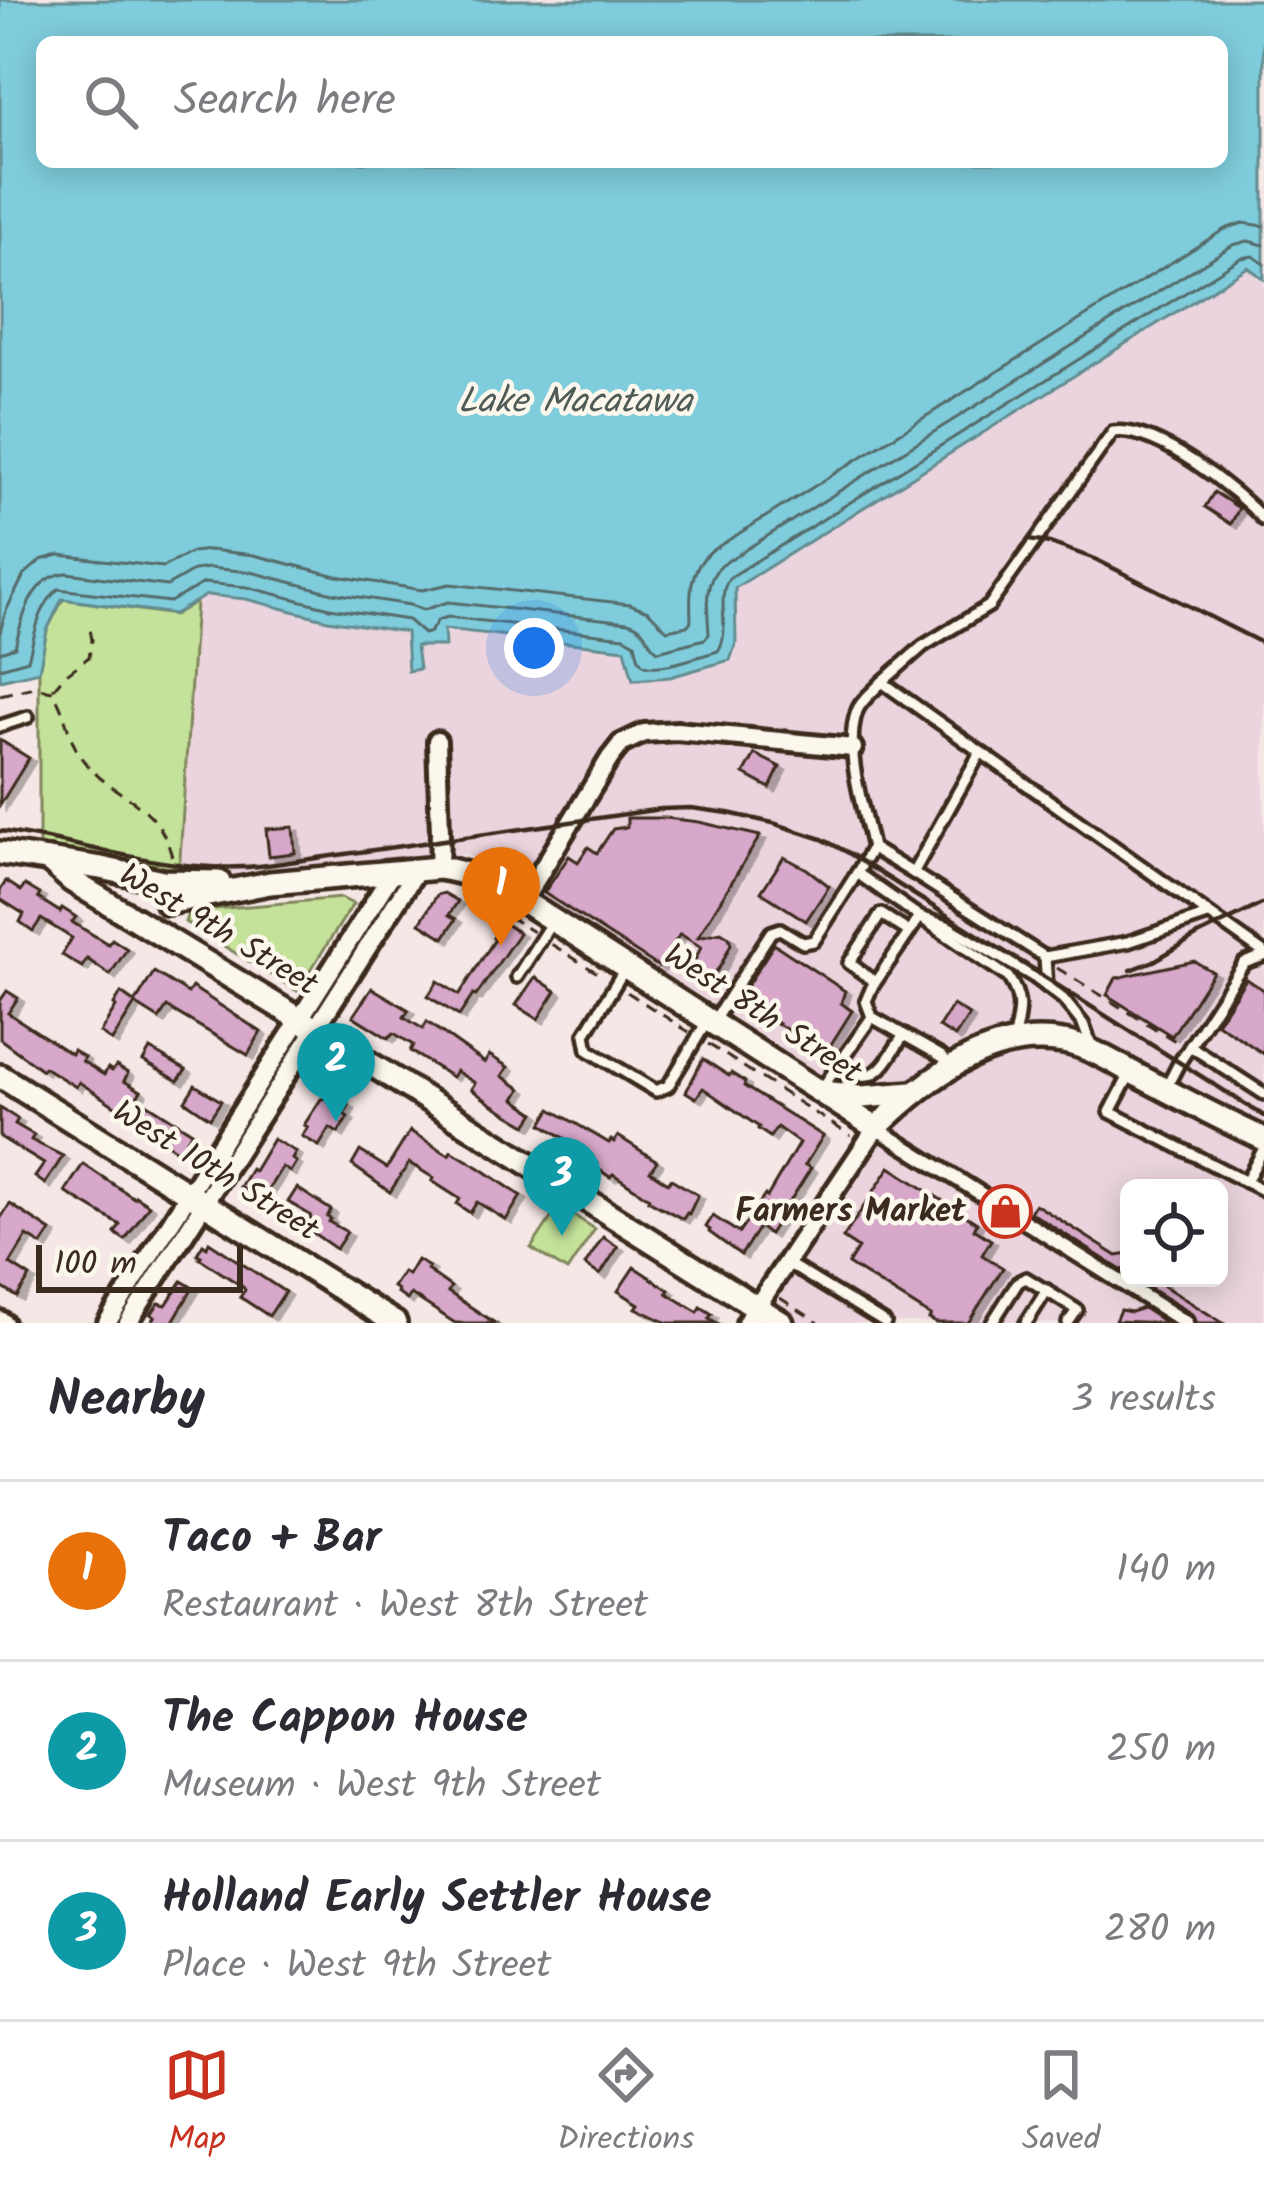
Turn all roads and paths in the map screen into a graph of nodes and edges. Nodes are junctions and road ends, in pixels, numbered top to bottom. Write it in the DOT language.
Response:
graph roads {
  1 [pos="1264,520"];
  2 [pos="90,629"];
  3 [pos="882,682"];
  4 [pos="52,691"];
  5 [pos="0,695"];
  6 [pos="28,717"];
  7 [pos="0,726"];
  8 [pos="436,740"];
  9 [pos="854,748"];
  10 [pos="980,753"];
  11 [pos="872,848"];
  12 [pos="0,853"];
  13 [pos="48,860"];
  14 [pos="428,869"];
  15 [pos="393,872"];
  16 [pos="857,873"];
  17 [pos="913,873"];
  18 [pos="168,886"];
  19 [pos="477,896"];
  20 [pos="523,901"];
  21 [pos="1208,915"];
  22 [pos="920,917"];
  23 [pos="547,929"];
  24 [pos="909,932"];
  25 [pos="169,938"];
  26 [pos="1264,954"];
  27 [pos="1045,959"];
  28 [pos="621,976"];
  29 [pos="517,977"];
  30 [pos="875,982"];
  31 [pos="1047,987"];
  32 [pos="872,1017"];
  33 [pos="308,1024"];
  34 [pos="706,1026"];
  35 [pos="904,1035"];
  36 [pos="1013,1042"];
  37 [pos="1189,1048"];
  38 [pos="1094,1054"];
  39 [pos="836,1067"];
  40 [pos="954,1067"];
  41 [pos="1131,1072"];
  42 [pos="0,1076"];
  43 [pos="1166,1090"];
  44 [pos="820,1091"];
  45 [pos="912,1093"];
  46 [pos="1264,1094"];
  47 [pos="871,1137"];
  48 [pos="1264,1143"];
  49 [pos="1246,1182"];
  50 [pos="1264,1191"];
  51 [pos="196,1199"];
  52 [pos="788,1263"];
  53 [pos="1047,1290"];
  54 [pos="781,1299"];
  55 [pos="1077,1310"];
  56 [pos="752,1316"];
  57 [pos="107,1323"];
  58 [pos="128,1323"];
  59 [pos="395,1323"];
  60 [pos="782,1323"];
  61 [pos="819,1323"];
  62 [pos="885,1323"];
  63 [pos="992,1323"];
  64 [pos="1026,1323"];
  65 [pos="1068,1323"];
  66 [pos="1082,1323"];
  67 [pos="1186,1323"];
  1 -- 3 [label="lane"];
  2 -- 4 [label="path"];
  3 -- 9 [label="lane"];
  3 -- 10 [label="lane"];
  4 -- 5 [label="path"];
  4 -- 18 [label="path"];
  6 -- 7 [label="lane"];
  8 -- 14 [label="street"];
  9 -- 11 [label="lane"];
  9 -- 20 [label="street"];
  10 -- 17 [label="lane"];
  10 -- 21 [label="lane"];
  11 -- 16 [label="lane"];
  11 -- 17 [label="lane"];
  12 -- 13 [label="street, West 8th Street"];
  13 -- 18 [label="street, West 8th Street"];
  13 -- 25 [label="street, West 9th Street"];
  14 -- 15 [label="street, West 8th Street"];
  14 -- 20 [label="street, West 8th Street"];
  14 -- 33 [label="street"];
  15 -- 18 [label="street, West 8th Street"];
  15 -- 33 [label="street"];
  16 -- 22 [label="lane"];
  16 -- 34 [label="lane"];
  17 -- 27 [label="lane"];
  18 -- 25 [label="street"];
  19 -- 23 [label="path"];
  20 -- 23 [label="street, West 8th Street"];
  21 -- 26 [label="lane"];
  21 -- 27 [label="lane"];
  22 -- 24 [label="lane"];
  22 -- 31 [label="lane"];
  22 -- 36 [label="lane"];
  23 -- 28 [label="street, West 8th Street"];
  23 -- 28 [label="path"];
  23 -- 29 [label="lane"];
  24 -- 30 [label="lane"];
  24 -- 30 [label="lane"];
  25 -- 33 [label="street, West 9th Street"];
  26 -- 37 [label="lane"];
  27 -- 31 [label="lane"];
  27 -- 37 [label="path"];
  28 -- 34 [label="street, West 8th Street"];
  28 -- 34 [label="path"];
  28 -- 34 [label="lane"];
  30 -- 32 [label="lane"];
  31 -- 38 [label="lane"];
  32 -- 35 [label="lane"];
  32 -- 39 [label="lane"];
  33 -- 51 [label="street"];
  33 -- 56 [label="street, West 9th Street"];
  34 -- 44 [label="street, West 8th Street"];
  34 -- 47 [label="path"];
  35 -- 39 [label="lane"];
  35 -- 40 [label="lane"];
  36 -- 38 [label="street"];
  36 -- 40 [label="street"];
  37 -- 43 [label="lane"];
  37 -- 46 [label="lane"];
  38 -- 41 [label="street"];
  39 -- 44 [label="lane"];
  40 -- 45 [label="street"];
  41 -- 43 [label="street"];
  41 -- 49 [label="lane"];
  42 -- 51 [label="street, West 10th Street"];
  43 -- 48 [label="street"];
  44 -- 45 [label="street"];
  44 -- 47 [label="street, West 8th Street"];
  45 -- 47 [label="street"];
  47 -- 52 [label="street"];
  47 -- 67 [label="street, West 8th Street"];
  48 -- 49 [label="lane"];
  49 -- 50 [label="lane"];
  51 -- 57 [label="street"];
  51 -- 58 [label="street"];
  51 -- 59 [label="street, West 10th Street"];
  52 -- 56 [label="street"];
  52 -- 62 [label="lane"];
  53 -- 55 [label="lane"];
  53 -- 63 [label="lane"];
  53 -- 64 [label="lane"];
  54 -- 61 [label="path"];
  55 -- 65 [label="lane"];
  55 -- 66 [label="lane"];
  56 -- 60 [label="street, West 9th Street"];
}
